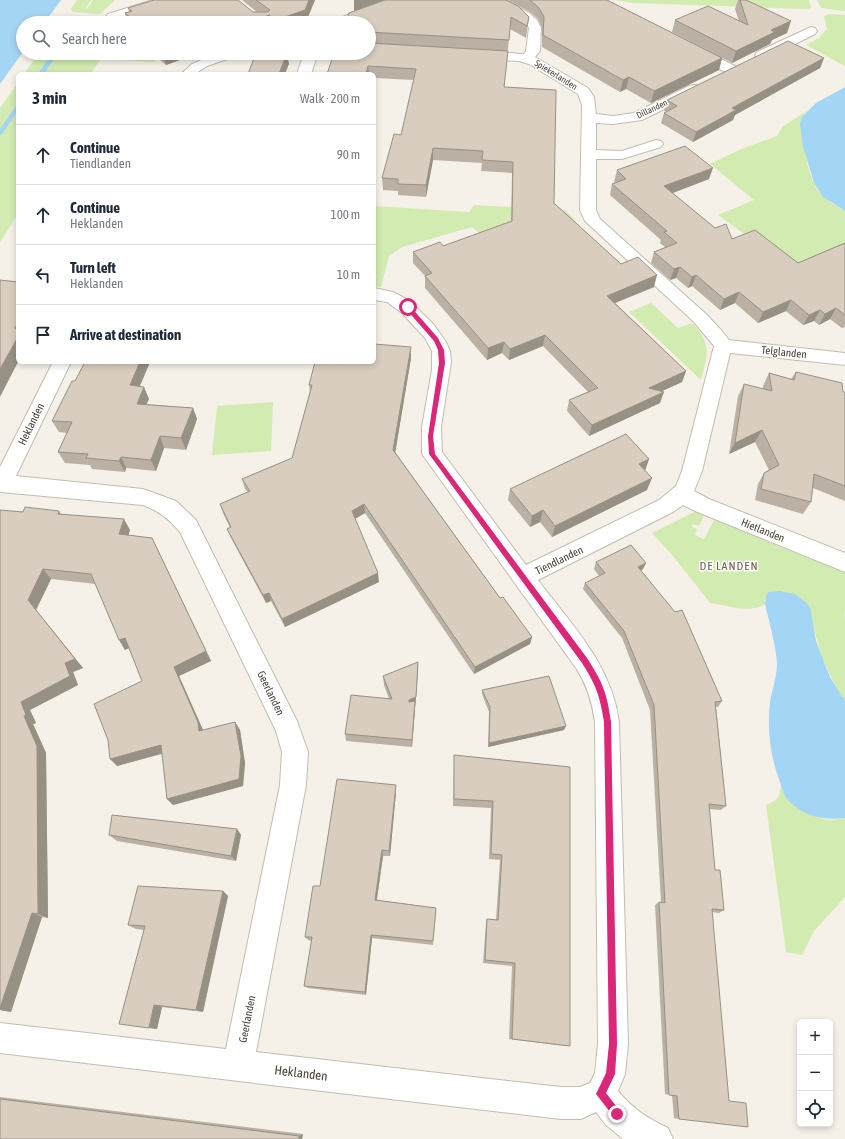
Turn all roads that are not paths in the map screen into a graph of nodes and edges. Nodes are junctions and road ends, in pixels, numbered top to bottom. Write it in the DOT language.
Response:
graph roads {
  1 [pos="164,0"];
  2 [pos="408,0"];
  3 [pos="496,0"];
  4 [pos="115,16"];
  5 [pos="357,16"];
  6 [pos="811,31"];
  7 [pos="684,45"];
  8 [pos="465,54"];
  9 [pos="528,58"];
  10 [pos="212,60"];
  11 [pos="309,60"];
  12 [pos="732,70"];
  13 [pos="190,72"];
  14 [pos="305,72"];
  15 [pos="718,77"];
  16 [pos="704,83"];
  17 [pos="588,118"];
  18 [pos="656,144"];
  19 [pos="589,154"];
  20 [pos="376,294"];
  21 [pos="723,346"];
  22 [pos="845,360"];
  23 [pos="61,364"];
  24 [pos="1,484"];
  25 [pos="682,494"];
  26 [pos="845,563"];
  27 [pos="523,577"];
  28 [pos="0,1038"];
  29 [pos="238,1065"];
  30 [pos="601,1094"];
  31 [pos="657,1139"];
  1 -- 4 [label="street"];
  2 -- 5 [label="street"];
  3 -- 9 [label="street"];
  6 -- 12 [label="street"];
  7 -- 12 [label="street"];
  8 -- 9 [label="street, Spiekerlanden"];
  9 -- 17 [label="street, Spiekerlanden"];
  10 -- 13 [label="street"];
  11 -- 14 [label="street"];
  12 -- 15 [label="street"];
  16 -- 17 [label="street, Dillanden"];
  17 -- 19 [label="street, Spiekerlanden"];
  18 -- 19 [label="street"];
  19 -- 21 [label="street, Spiekerlanden"];
  20 -- 27 [label="street, Tiendlanden"];
  21 -- 22 [label="street, Telglanden"];
  21 -- 25 [label="street, Tiendlanden"];
  23 -- 24 [label="street, Heklanden"];
  24 -- 29 [label="street, Geerlanden"];
  25 -- 26 [label="street, Hietlanden"];
  25 -- 27 [label="street, Tiendlanden"];
  27 -- 30 [label="street"];
  28 -- 29 [label="street, Heklanden"];
  29 -- 30 [label="street, Heklanden"];
  30 -- 31 [label="street"];
}
